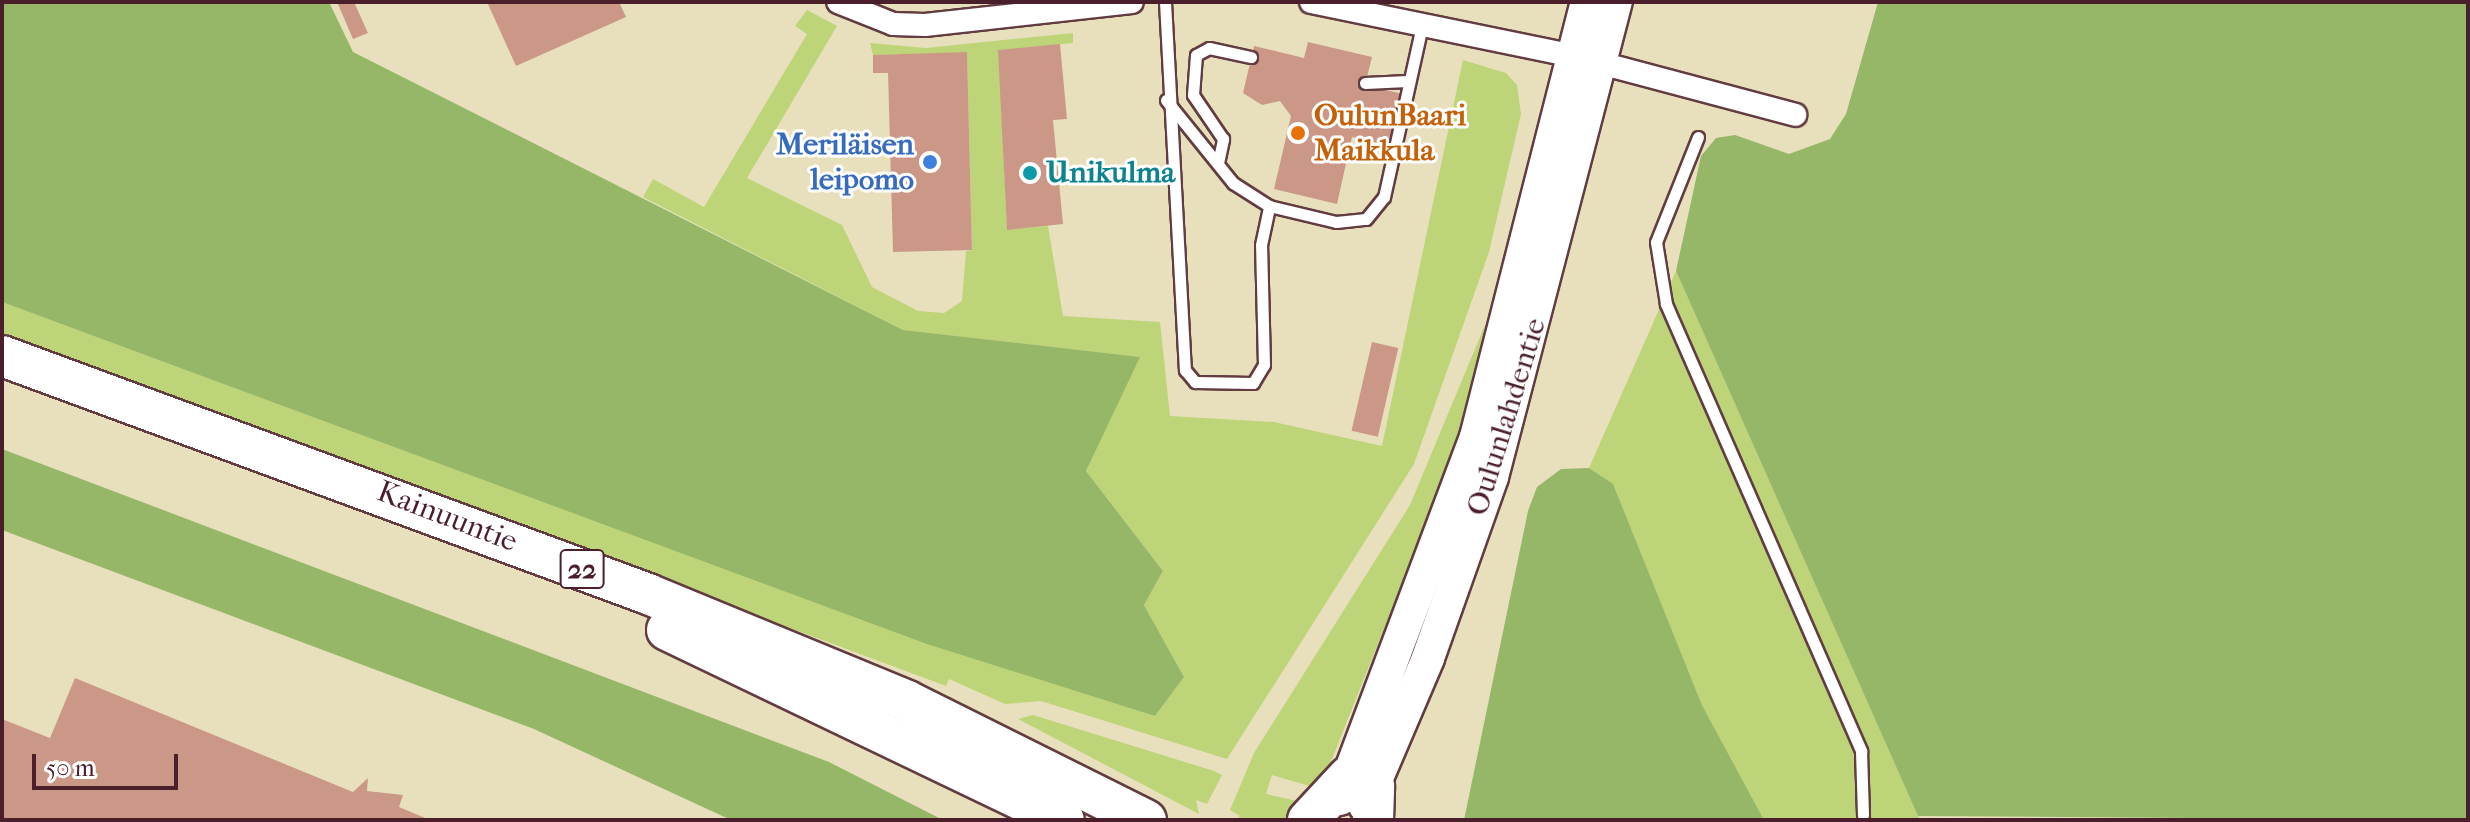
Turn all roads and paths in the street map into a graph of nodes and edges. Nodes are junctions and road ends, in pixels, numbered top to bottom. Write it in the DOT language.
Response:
graph roads {
  1 [pos="838,2"];
  2 [pos="1132,2"];
  3 [pos="1165,2"];
  4 [pos="1311,2"];
  5 [pos="1587,2"];
  6 [pos="1616,2"];
  7 [pos="1422,26"];
  8 [pos="1251,57"];
  9 [pos="1587,60"];
  10 [pos="1407,81"];
  11 [pos="1365,83"];
  12 [pos="1166,100"];
  13 [pos="1795,115"];
  14 [pos="1698,137"];
  15 [pos="1218,163"];
  16 [pos="1269,206"];
  17 [pos="2,356"];
  18 [pos="2,380"];
  19 [pos="1089,790"];
  20 [pos="1363,801"];
  21 [pos="1863,815"];
  22 [pos="1064,820"];
  23 [pos="1146,820"];
  24 [pos="1180,820"];
  25 [pos="1308,820"];
  26 [pos="1330,820"];
  1 -- 2 [label="street"];
  3 -- 12 [label="lane"];
  4 -- 7 [label="street"];
  5 -- 9 [label="main road, Oulunlahdentie"];
  6 -- 9 [label="main road, Oulunlahdentie"];
  7 -- 9 [label="street"];
  7 -- 10 [label="lane"];
  8 -- 15 [label="lane"];
  9 -- 13 [label="street"];
  9 -- 20 [label="main road, Oulunlahdentie"];
  10 -- 11 [label="lane"];
  10 -- 16 [label="lane"];
  12 -- 15 [label="lane"];
  12 -- 16 [label="lane"];
  14 -- 21 [label="lane"];
  15 -- 16 [label="lane"];
  17 -- 19 [label="highway, Kainuuntie / 22"];
  18 -- 22 [label="highway, Kainuuntie / 22"];
  19 -- 23 [label="highway, Kainuuntie / 22"];
  19 -- 24 [label="highway"];
  20 -- 25 [label="highway"];
  20 -- 26 [label="main road, Oulunlahdentie"];
}
